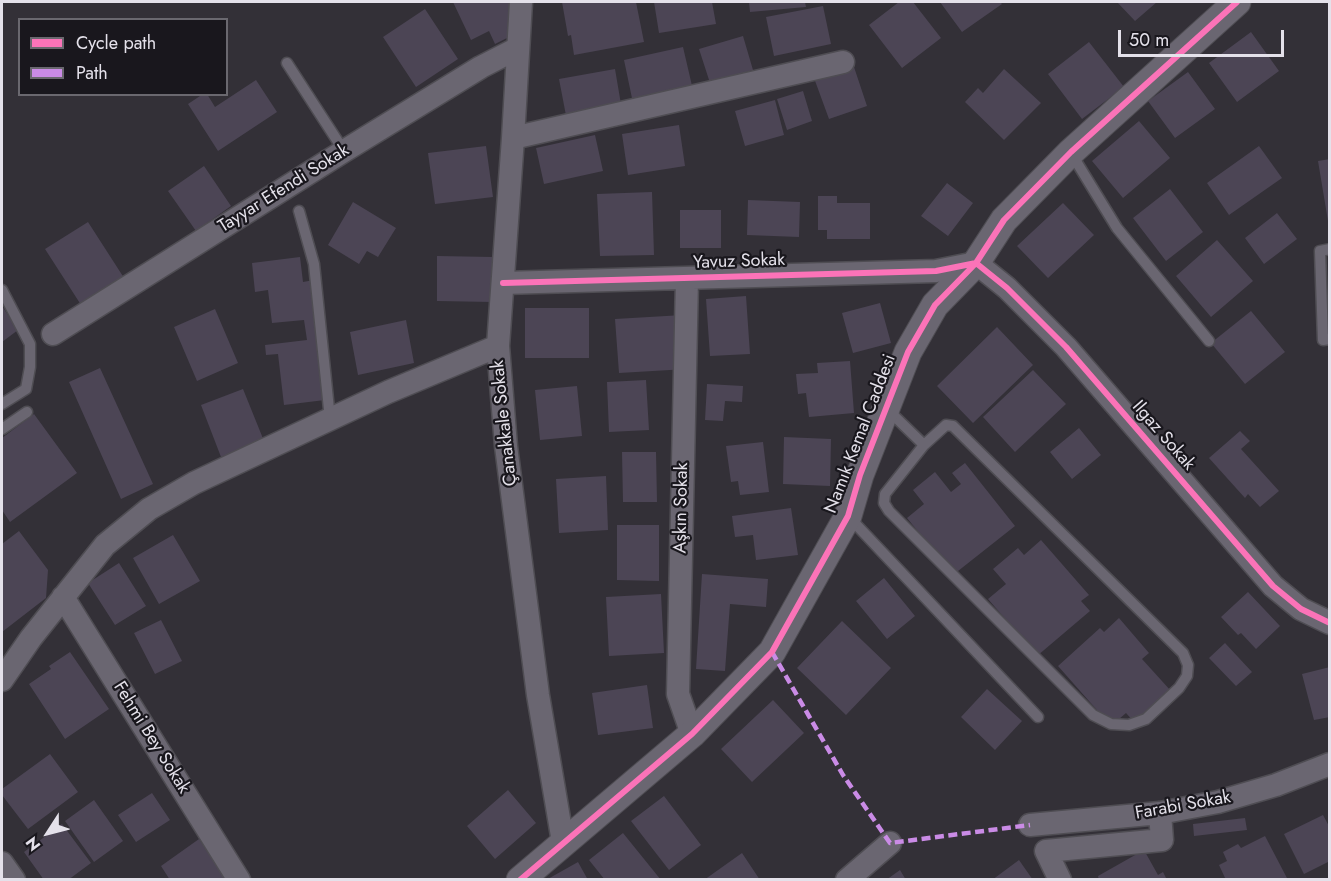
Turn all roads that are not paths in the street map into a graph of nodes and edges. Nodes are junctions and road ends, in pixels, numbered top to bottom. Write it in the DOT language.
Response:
graph roads {
  1 [pos="521,2"];
  2 [pos="1237,2"];
  3 [pos="518,48"];
  4 [pos="843,62"];
  5 [pos="287,63"];
  6 [pos="513,138"];
  7 [pos="344,151"];
  8 [pos="1071,152"];
  9 [pos="299,211"];
  10 [pos="1329,249"];
  11 [pos="976,263"];
  12 [pos="687,279"];
  13 [pos="503,283"];
  14 [pos="2,290"];
  15 [pos="53,334"];
  16 [pos="1329,339"];
  17 [pos="1209,341"];
  18 [pos="498,346"];
  19 [pos="2,404"];
  20 [pos="886,408"];
  21 [pos="27,412"];
  22 [pos="330,419"];
  23 [pos="2,429"];
  24 [pos="924,445"];
  25 [pos="848,516"];
  26 [pos="63,597"];
  27 [pos="1329,622"];
  28 [pos="2,680"];
  29 [pos="1038,717"];
  30 [pos="692,734"];
  31 [pos="1329,764"];
  32 [pos="1160,813"];
  33 [pos="1030,825"];
  34 [pos="563,842"];
  35 [pos="890,843"];
  36 [pos="2,863"];
  37 [pos="14,879"];
  38 [pos="239,879"];
  39 [pos="519,879"];
  40 [pos="847,879"];
  41 [pos="1060,879"];
  1 -- 3 [label="street, Çanakkale Sokak"];
  2 -- 8 [label="street, Namık Kemal Caddesi"];
  3 -- 6 [label="street, Çanakkale Sokak"];
  3 -- 7 [label="street, Tayyar Efendi Sokak"];
  4 -- 6 [label="street"];
  5 -- 7 [label="lane"];
  6 -- 13 [label="street, Çanakkale Sokak"];
  7 -- 15 [label="street, Tayyar Efendi Sokak"];
  8 -- 11 [label="street, Namık Kemal Caddesi"];
  8 -- 17 [label="lane"];
  9 -- 22 [label="lane"];
  10 -- 16 [label="lane"];
  11 -- 12 [label="street, Yavuz Sokak"];
  11 -- 20 [label="street, Namık Kemal Caddesi"];
  11 -- 27 [label="street, Ilgaz Sokak"];
  12 -- 13 [label="street, Yavuz Sokak"];
  12 -- 30 [label="street, Aşkın Sokak"];
  13 -- 18 [label="street, Çanakkale Sokak"];
  14 -- 19 [label="lane"];
  18 -- 22 [label="street"];
  18 -- 34 [label="street, Çanakkale Sokak"];
  20 -- 24 [label="lane"];
  20 -- 25 [label="street, Namık Kemal Caddesi"];
  21 -- 23 [label="lane"];
  22 -- 26 [label="street"];
  24 -- 24 [label="lane"];
  25 -- 29 [label="lane"];
  25 -- 30 [label="street, Namık Kemal Caddesi"];
  26 -- 28 [label="street"];
  26 -- 38 [label="street, Fehmi Bey Sokak"];
  30 -- 34 [label="street, Namık Kemal Caddesi"];
  31 -- 32 [label="street, Farabi Sokak"];
  32 -- 33 [label="street, Farabi Sokak"];
  32 -- 41 [label="street"];
  34 -- 39 [label="street, Namık Kemal Caddesi"];
  35 -- 40 [label="street"];
  36 -- 37 [label="street"];
}
